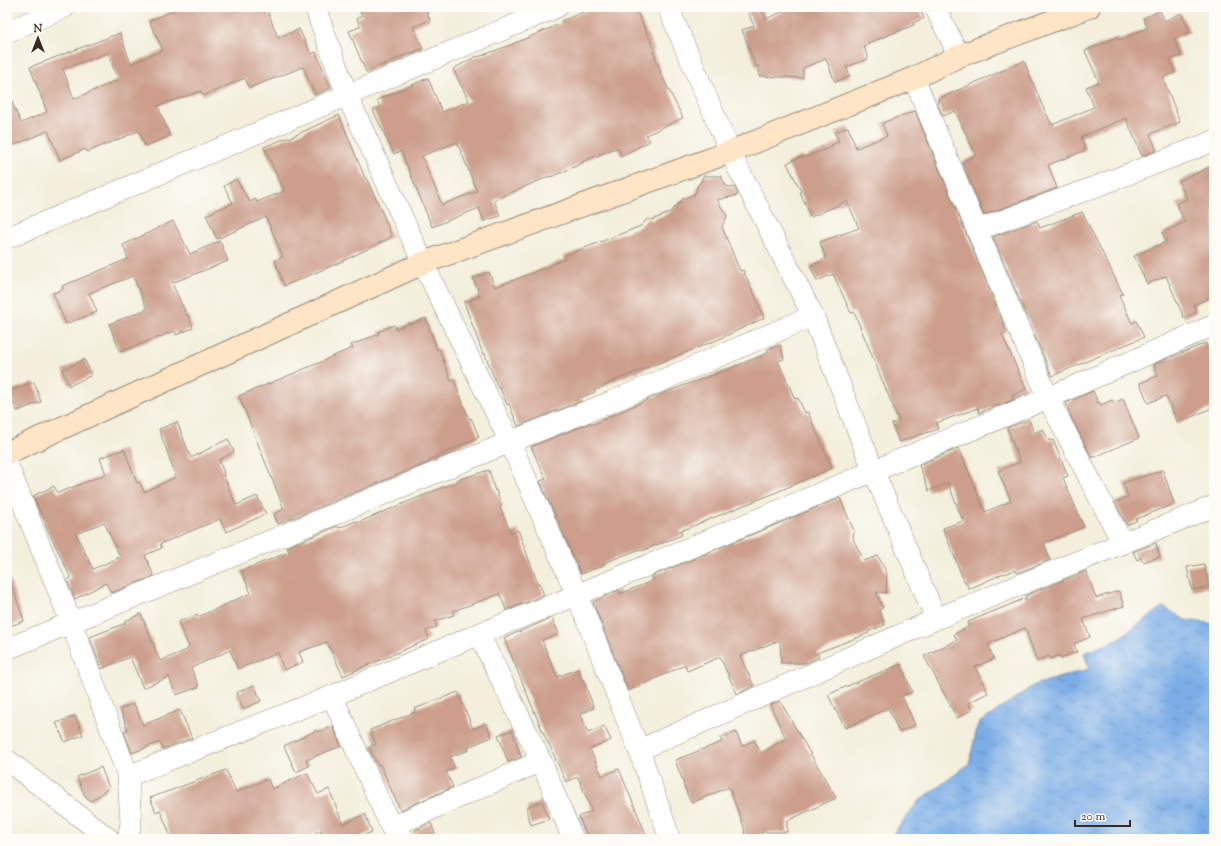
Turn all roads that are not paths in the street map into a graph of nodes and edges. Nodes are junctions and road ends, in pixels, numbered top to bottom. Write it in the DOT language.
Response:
graph roads {
  1 [pos="65,7"];
  2 [pos="315,7"];
  3 [pos="557,7"];
  4 [pos="668,7"];
  5 [pos="934,7"];
  6 [pos="1089,7"];
  7 [pos="7,32"];
  8 [pos="959,56"];
  9 [pos="914,78"];
  10 [pos="347,94"];
  11 [pos="1214,141"];
  12 [pos="730,152"];
  13 [pos="977,230"];
  14 [pos="7,238"];
  15 [pos="423,263"];
  16 [pos="813,316"];
  17 [pos="1214,325"];
  18 [pos="1048,398"];
  19 [pos="510,442"];
  20 [pos="7,453"];
  21 [pos="7,464"];
  22 [pos="874,472"];
  23 [pos="1214,506"];
  24 [pos="1122,542"];
  25 [pos="577,596"];
  26 [pos="936,619"];
  27 [pos="71,622"];
  28 [pos="479,634"];
  29 [pos="7,649"];
  30 [pos="332,696"];
  31 [pos="639,750"];
  32 [pos="7,760"];
  33 [pos="541,761"];
  34 [pos="128,776"];
  35 [pos="398,833"];
  36 [pos="109,839"];
  37 [pos="128,839"];
  38 [pos="573,839"];
  39 [pos="670,839"];
  1 -- 7 [label="street"];
  2 -- 10 [label="street"];
  3 -- 10 [label="street"];
  4 -- 12 [label="street"];
  5 -- 8 [label="street"];
  6 -- 8 [label="street"];
  8 -- 9 [label="street"];
  9 -- 12 [label="street"];
  9 -- 13 [label="street"];
  10 -- 14 [label="street"];
  10 -- 15 [label="street"];
  11 -- 13 [label="street"];
  12 -- 15 [label="street"];
  12 -- 16 [label="street"];
  13 -- 18 [label="street"];
  15 -- 19 [label="street"];
  15 -- 20 [label="street"];
  16 -- 19 [label="street"];
  16 -- 22 [label="street"];
  17 -- 18 [label="street"];
  18 -- 22 [label="street"];
  18 -- 24 [label="street"];
  19 -- 25 [label="street"];
  19 -- 27 [label="street"];
  21 -- 27 [label="street"];
  22 -- 25 [label="street"];
  22 -- 26 [label="street"];
  23 -- 24 [label="street"];
  24 -- 26 [label="street"];
  25 -- 28 [label="street"];
  25 -- 31 [label="street"];
  26 -- 31 [label="street"];
  27 -- 29 [label="street"];
  27 -- 34 [label="street"];
  28 -- 30 [label="street"];
  28 -- 33 [label="street"];
  30 -- 34 [label="street"];
  30 -- 35 [label="street"];
  31 -- 39 [label="street"];
  32 -- 36 [label="street"];
  33 -- 35 [label="street"];
  33 -- 38 [label="street"];
  34 -- 37 [label="street"];
}
